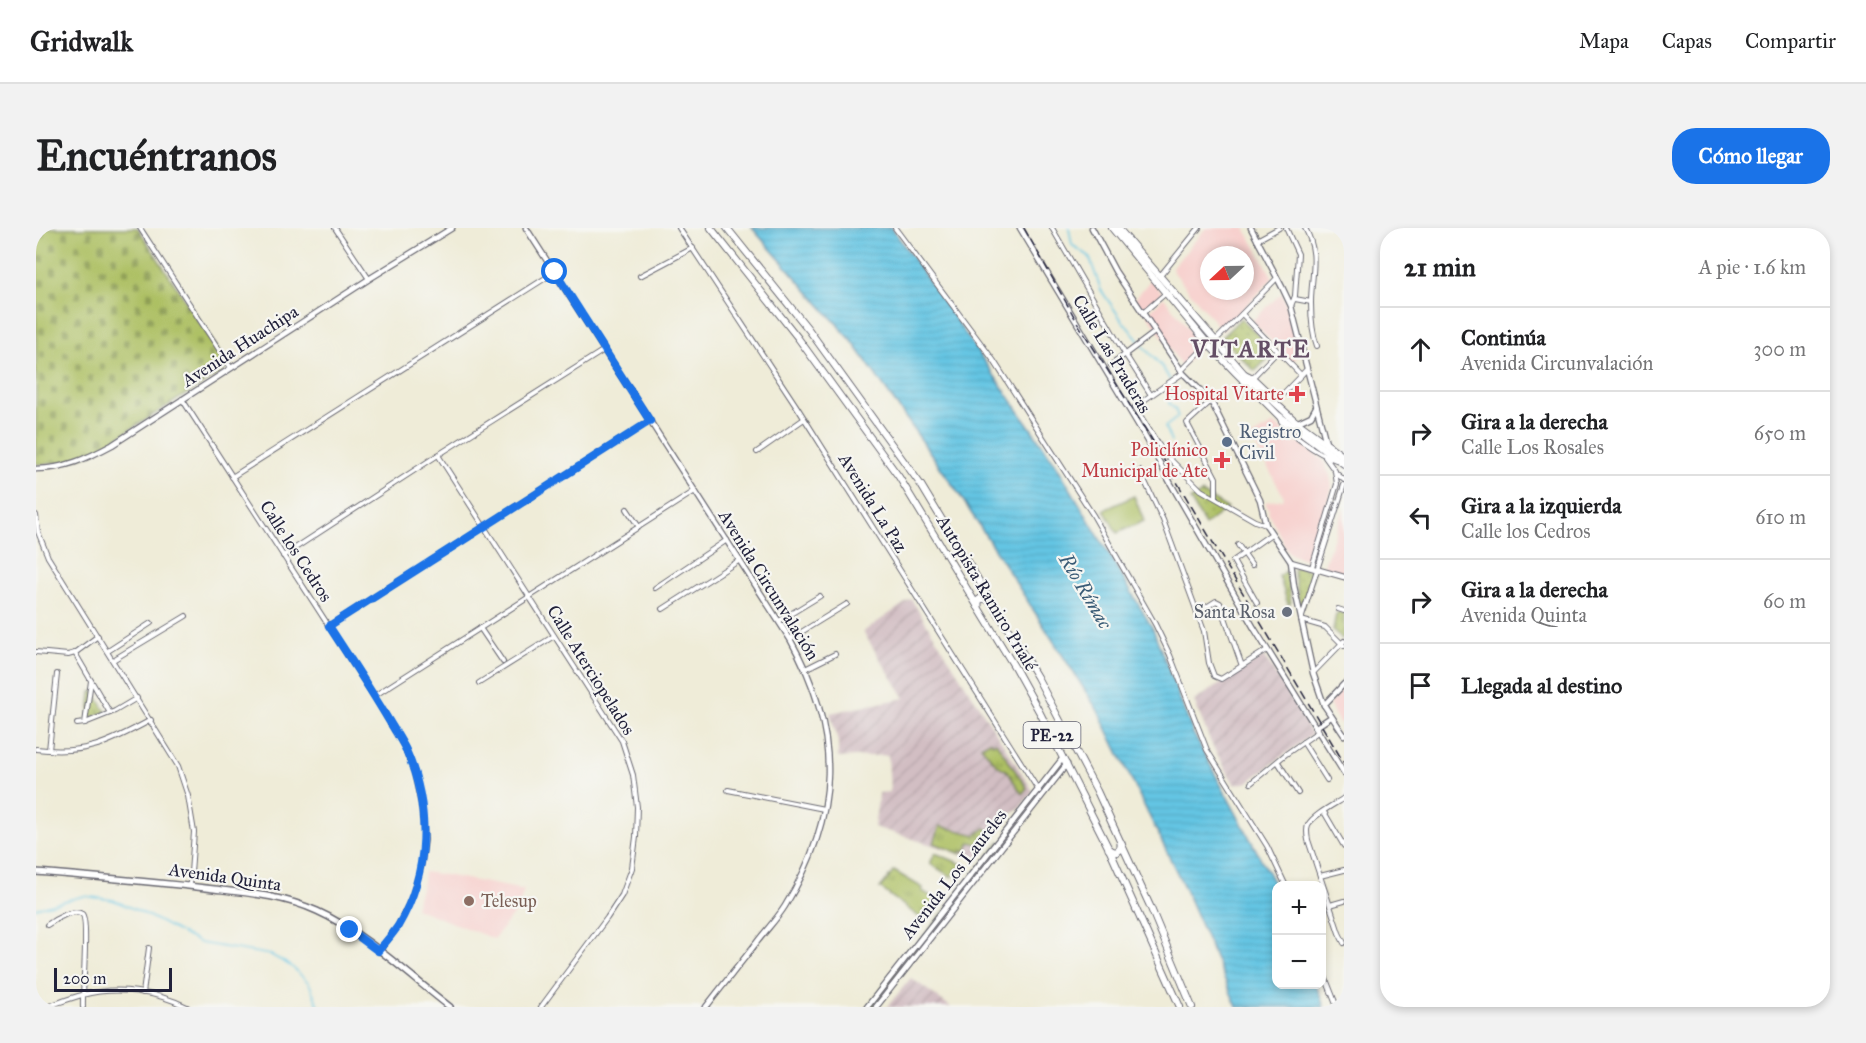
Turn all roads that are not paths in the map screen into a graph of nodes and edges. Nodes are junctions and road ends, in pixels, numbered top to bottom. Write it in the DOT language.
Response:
graph roads {
  1 [pos="140,228"];
  2 [pos="335,228"];
  3 [pos="452,228"];
  4 [pos="526,228"];
  5 [pos="679,228"];
  6 [pos="711,228"];
  7 [pos="727,228"];
  8 [pos="895,228"];
  9 [pos="1020,228"];
  10 [pos="1052,228"];
  11 [pos="1092,228"];
  12 [pos="1199,228"];
  13 [pos="1251,228"];
  14 [pos="1279,228"];
  15 [pos="1286,228"];
  16 [pos="1305,228"];
  17 [pos="1118,229"];
  18 [pos="1257,240"];
  19 [pos="693,248"];
  20 [pos="555,272"];
  21 [pos="640,276"];
  22 [pos="1160,277"];
  23 [pos="1278,278"];
  24 [pos="369,279"];
  25 [pos="1166,292"];
  26 [pos="1294,299"];
  27 [pos="1311,302"];
  28 [pos="1290,306"];
  29 [pos="1144,312"];
  30 [pos="1242,314"];
  31 [pos="1155,332"];
  32 [pos="1211,342"];
  33 [pos="1317,346"];
  34 [pos="604,350"];
  35 [pos="1278,351"];
  36 [pos="1125,354"];
  37 [pos="1111,365"];
  38 [pos="231,368"];
  39 [pos="1237,370"];
  40 [pos="1306,370"];
  41 [pos="1182,372"];
  42 [pos="1301,375"];
  43 [pos="1253,377"];
  44 [pos="1151,395"];
  45 [pos="182,399"];
  46 [pos="1277,400"];
  47 [pos="1211,401"];
  48 [pos="1316,407"];
  49 [pos="1278,415"];
  50 [pos="804,419"];
  51 [pos="650,421"];
  52 [pos="1296,421"];
  53 [pos="1326,443"];
  54 [pos="757,452"];
  55 [pos="438,455"];
  56 [pos="1325,456"];
  57 [pos="1343,461"];
  58 [pos="36,469"];
  59 [pos="1140,471"];
  60 [pos="1335,472"];
  61 [pos="232,477"];
  62 [pos="1344,480"];
  63 [pos="1344,485"];
  64 [pos="695,491"];
  65 [pos="1216,498"];
  66 [pos="627,509"];
  67 [pos="36,515"];
  68 [pos="1264,522"];
  69 [pos="484,526"];
  70 [pos="639,527"];
  71 [pos="1271,534"];
  72 [pos="726,540"];
  73 [pos="1238,545"];
  74 [pos="1244,554"];
  75 [pos="284,556"];
  76 [pos="740,560"];
  77 [pos="1291,561"];
  78 [pos="1252,565"];
  79 [pos="1315,568"];
  80 [pos="1344,577"];
  81 [pos="655,588"];
  82 [pos="820,596"];
  83 [pos="530,597"];
  84 [pos="990,600"];
  85 [pos="1257,603"];
  86 [pos="848,604"];
  87 [pos="978,606"];
  88 [pos="663,609"];
  89 [pos="1338,609"];
  90 [pos="1344,611"];
  91 [pos="1197,613"];
  92 [pos="186,616"];
  93 [pos="1301,620"];
  94 [pos="779,621"];
  95 [pos="151,623"];
  96 [pos="329,626"];
  97 [pos="480,628"];
  98 [pos="98,636"];
  99 [pos="554,636"];
  100 [pos="790,639"];
  101 [pos="1343,643"];
  102 [pos="1267,650"];
  103 [pos="108,651"];
  104 [pos="36,652"];
  105 [pos="75,653"];
  106 [pos="835,654"];
  107 [pos="113,660"];
  108 [pos="503,662"];
  109 [pos="1242,666"];
  110 [pos="806,669"];
  111 [pos="1313,673"];
  112 [pos="57,674"];
  113 [pos="91,680"];
  114 [pos="479,683"];
  115 [pos="1344,684"];
  116 [pos="374,696"];
  117 [pos="137,698"];
  118 [pos="1324,705"];
  119 [pos="110,712"];
  120 [pos="1331,717"];
  121 [pos="151,720"];
  122 [pos="77,723"];
  123 [pos="85,723"];
  124 [pos="1317,729"];
  125 [pos="1343,731"];
  126 [pos="1303,742"];
  127 [pos="36,749"];
  128 [pos="49,750"];
  129 [pos="1065,761"];
  130 [pos="1278,762"];
  131 [pos="1344,773"];
  132 [pos="1327,780"];
  133 [pos="1251,783"];
  134 [pos="1037,789"];
  135 [pos="728,790"];
  136 [pos="1298,793"];
  137 [pos="1041,795"];
  138 [pos="1344,798"];
  139 [pos="824,808"];
  140 [pos="1324,812"];
  141 [pos="1121,843"];
  142 [pos="1344,846"];
  143 [pos="1109,849"];
  144 [pos="1344,870"];
  145 [pos="36,872"];
  146 [pos="1320,876"];
  147 [pos="1284,881"];
  148 [pos="190,886"];
  149 [pos="1344,901"];
  150 [pos="1330,905"];
  151 [pos="47,925"];
  152 [pos="1342,933"];
  153 [pos="1344,943"];
  154 [pos="149,948"];
  155 [pos="378,951"];
  156 [pos="1326,979"];
  157 [pos="143,993"];
  158 [pos="82,995"];
  159 [pos="46,1007"];
  160 [pos="83,1007"];
  161 [pos="187,1007"];
  162 [pos="450,1007"];
  163 [pos="541,1007"];
  164 [pos="706,1007"];
  165 [pos="867,1007"];
  166 [pos="876,1007"];
  167 [pos="1180,1007"];
  168 [pos="1192,1007"];
  169 [pos="1337,1007"];
  1 -- 38 [label="street"];
  2 -- 24 [label="street"];
  3 -- 24 [label="street, Avenida Huachipa"];
  4 -- 20 [label="street, Avenida Circunvalación"];
  5 -- 19 [label="street, Avenida La Paz"];
  6 -- 87 [label="main road, Autopista Ramiro Prialé / PE-22"];
  7 -- 84 [label="main road, Autopista Ramiro Prialé / PE-22"];
  8 -- 147 [label="street"];
  9 -- 102 [label="street, Calle Las Praderas"];
  10 -- 36 [label="street"];
  11 -- 31 [label="street"];
  12 -- 22 [label="street"];
  13 -- 18 [label="street"];
  14 -- 18 [label="street"];
  15 -- 26 [label="street"];
  16 -- 27 [label="street"];
  17 -- 22 [label="main road"];
  17 -- 25 [label="main road"];
  18 -- 23 [label="street"];
  19 -- 21 [label="street"];
  19 -- 50 [label="street, Avenida La Paz"];
  20 -- 34 [label="street, Avenida Circunvalación"];
  20 -- 61 [label="street"];
  22 -- 32 [label="main road"];
  23 -- 28 [label="street"];
  23 -- 30 [label="street"];
  24 -- 38 [label="street, Avenida Huachipa"];
  25 -- 29 [label="street"];
  25 -- 32 [label="main road"];
  26 -- 27 [label="street"];
  26 -- 28 [label="street"];
  27 -- 33 [label="street"];
  28 -- 40 [label="street"];
  30 -- 32 [label="street"];
  30 -- 35 [label="street"];
  31 -- 36 [label="street"];
  31 -- 41 [label="street"];
  32 -- 39 [label="main road"];
  32 -- 41 [label="street"];
  34 -- 51 [label="street, Avenida Circunvalación"];
  34 -- 55 [label="street"];
  35 -- 42 [label="street"];
  35 -- 43 [label="street"];
  36 -- 37 [label="street"];
  36 -- 44 [label="street"];
  38 -- 45 [label="street, Avenida Huachipa"];
  39 -- 43 [label="street"];
  39 -- 49 [label="main road"];
  39 -- 52 [label="main road"];
  40 -- 42 [label="street"];
  40 -- 48 [label="street"];
  41 -- 44 [label="street"];
  41 -- 47 [label="street"];
  42 -- 46 [label="street"];
  43 -- 46 [label="street"];
  44 -- 65 [label="street"];
  45 -- 58 [label="street, Avenida Huachipa"];
  45 -- 61 [label="street, Calle los Cedros"];
  46 -- 52 [label="street"];
  47 -- 65 [label="street"];
  47 -- 68 [label="street"];
  48 -- 52 [label="street"];
  48 -- 53 [label="street"];
  49 -- 56 [label="street"];
  49 -- 57 [label="main road"];
  50 -- 54 [label="street"];
  50 -- 134 [label="street, Avenida La Paz"];
  51 -- 64 [label="street, Avenida Circunvalación"];
  51 -- 69 [label="street"];
  52 -- 53 [label="main road"];
  53 -- 57 [label="main road"];
  55 -- 69 [label="street, Calle Aterciopelados"];
  55 -- 75 [label="street"];
  56 -- 57 [label="street"];
  56 -- 60 [label="street"];
  59 -- 91 [label="street"];
  60 -- 62 [label="street"];
  60 -- 79 [label="street"];
  61 -- 75 [label="street, Calle los Cedros"];
  63 -- 79 [label="street"];
  64 -- 70 [label="street"];
  64 -- 72 [label="street, Avenida Circunvalación"];
  65 -- 68 [label="street"];
  66 -- 70 [label="street"];
  67 -- 98 [label="street"];
  68 -- 71 [label="street"];
  69 -- 83 [label="street, Calle Aterciopelados"];
  69 -- 96 [label="street"];
  70 -- 83 [label="street"];
  71 -- 74 [label="street"];
  71 -- 77 [label="street"];
  72 -- 76 [label="street, Avenida Circunvalación"];
  72 -- 81 [label="street"];
  73 -- 74 [label="street"];
  74 -- 78 [label="street"];
  74 -- 85 [label="street"];
  75 -- 96 [label="street, Calle los Cedros"];
  76 -- 88 [label="street"];
  76 -- 94 [label="street, Avenida Circunvalación"];
  77 -- 79 [label="street"];
  77 -- 93 [label="street"];
  79 -- 80 [label="street"];
  79 -- 93 [label="street"];
  82 -- 94 [label="street"];
  83 -- 97 [label="street"];
  83 -- 99 [label="street, Calle Aterciopelados"];
  84 -- 87 [label="highway"];
  84 -- 141 [label="main road, Autopista Ramiro Prialé / PE-22"];
  86 -- 100 [label="street"];
  87 -- 129 [label="main road, Autopista Ramiro Prialé / PE-22"];
  89 -- 90 [label="street"];
  91 -- 109 [label="street"];
  91 -- 109 [label="street"];
  92 -- 107 [label="street"];
  93 -- 101 [label="street"];
  93 -- 111 [label="street"];
  94 -- 100 [label="street, Avenida Circunvalación"];
  95 -- 103 [label="street"];
  96 -- 116 [label="street, Calle los Cedros"];
  97 -- 108 [label="street"];
  97 -- 116 [label="street"];
  98 -- 103 [label="street"];
  98 -- 105 [label="street"];
  99 -- 114 [label="street"];
  99 -- 163 [label="street, Calle Aterciopelados"];
  100 -- 110 [label="street, Avenida Circunvalación"];
  101 -- 111 [label="street"];
  102 -- 109 [label="street"];
  102 -- 124 [label="street, Calle Las Praderas"];
  103 -- 107 [label="street"];
  104 -- 105 [label="street"];
  105 -- 113 [label="street"];
  106 -- 110 [label="street"];
  107 -- 117 [label="street"];
  110 -- 139 [label="street, Avenida Circunvalación"];
  111 -- 118 [label="street"];
  112 -- 128 [label="street"];
  113 -- 119 [label="street"];
  113 -- 123 [label="street"];
  115 -- 118 [label="street"];
  116 -- 155 [label="street, Calle los Cedros"];
  117 -- 119 [label="street"];
  117 -- 121 [label="street"];
  118 -- 120 [label="street"];
  119 -- 123 [label="street"];
  120 -- 124 [label="street"];
  120 -- 125 [label="street"];
  121 -- 128 [label="street"];
  121 -- 148 [label="street"];
  122 -- 123 [label="street"];
  124 -- 126 [label="street"];
  124 -- 131 [label="street, Calle Las Praderas"];
  126 -- 130 [label="street"];
  126 -- 132 [label="street"];
  127 -- 128 [label="street"];
  129 -- 134 [label="street, Avenida Los Laureles"];
  129 -- 137 [label="street, Avenida Los Laureles"];
  129 -- 143 [label="main road, Autopista Ramiro Prialé / PE-22"];
  130 -- 133 [label="street"];
  130 -- 136 [label="street"];
  134 -- 137 [label="street, Avenida La Paz"];
  134 -- 165 [label="street, Avenida Los Laureles"];
  135 -- 139 [label="street"];
  137 -- 166 [label="street, Avenida Los Laureles"];
  138 -- 140 [label="street"];
  139 -- 164 [label="street, Avenida Circunvalación"];
  140 -- 142 [label="street"];
  140 -- 146 [label="street"];
  141 -- 143 [label="highway"];
  141 -- 168 [label="main road, Autopista Ramiro Prialé / PE-22"];
  143 -- 167 [label="main road, Autopista Ramiro Prialé / PE-22"];
  144 -- 146 [label="street"];
  145 -- 148 [label="main road, Avenida Quinta"];
  146 -- 150 [label="street"];
  148 -- 155 [label="main road, Avenida Quinta"];
  149 -- 150 [label="street"];
  150 -- 152 [label="street"];
  151 -- 158 [label="street"];
  152 -- 153 [label="street"];
  154 -- 157 [label="street"];
  155 -- 162 [label="main road, Avenida Quinta"];
  156 -- 169 [label="street"];
  157 -- 158 [label="street"];
  157 -- 161 [label="street"];
  158 -- 159 [label="street"];
  158 -- 160 [label="street"];
}
